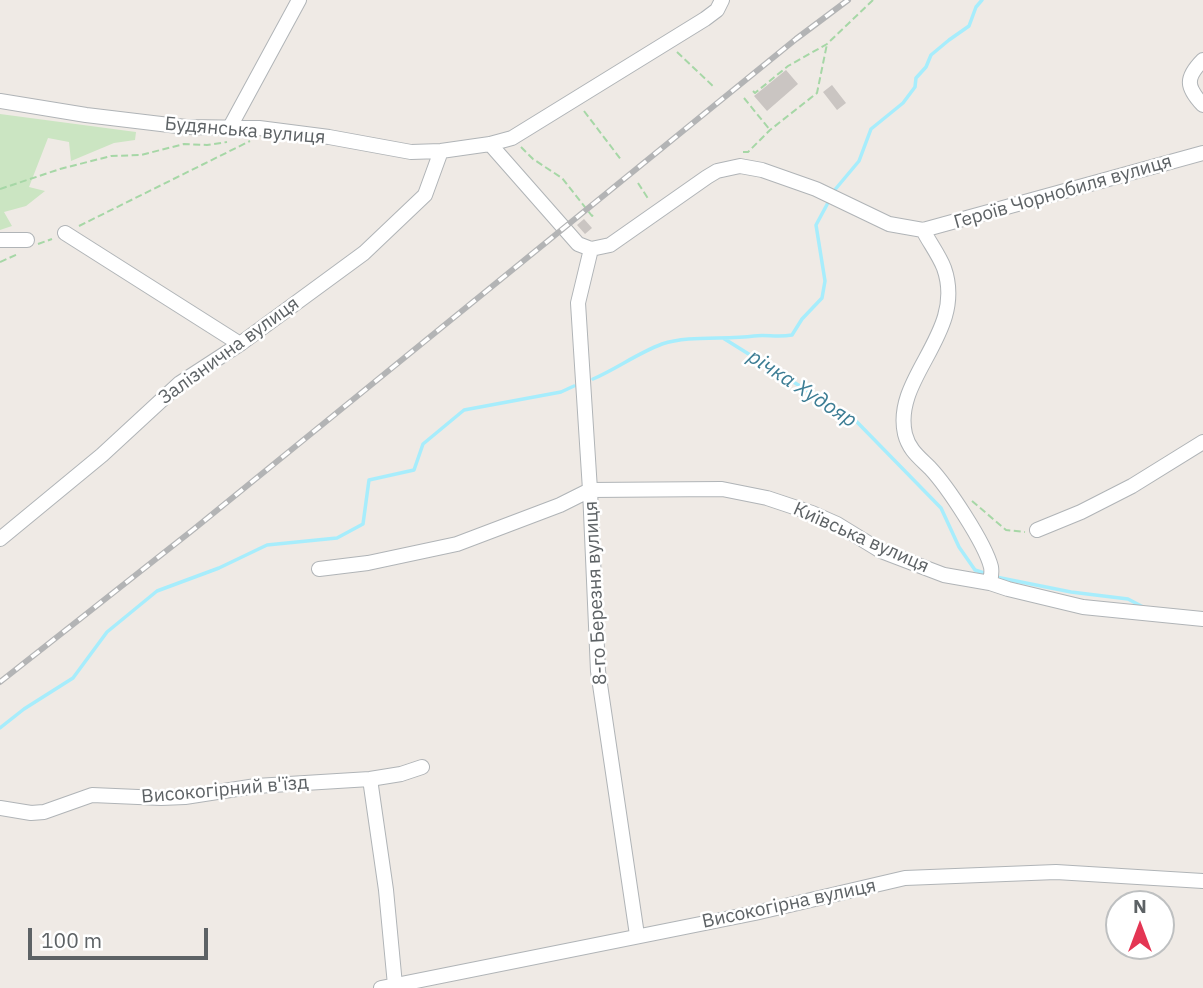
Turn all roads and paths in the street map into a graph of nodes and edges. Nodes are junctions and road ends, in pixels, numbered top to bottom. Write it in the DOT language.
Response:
graph roads {
  1 [pos="299,0"];
  2 [pos="722,0"];
  3 [pos="873,0"];
  4 [pos="666,42"];
  5 [pos="827,44"];
  6 [pos="1203,60"];
  7 [pos="714,87"];
  8 [pos="753,91"];
  9 [pos="744,98"];
  10 [pos="576,99"];
  11 [pos="0,102"];
  12 [pos="1203,105"];
  13 [pos="229,134"];
  14 [pos="512,138"];
  15 [pos="254,139"];
  16 [pos="490,144"];
  17 [pos="441,151"];
  18 [pos="1203,153"];
  19 [pos="622,161"];
  20 [pos="638,183"];
  21 [pos="0,189"];
  22 [pos="584,195"];
  23 [pos="579,199"];
  24 [pos="657,210"];
  25 [pos="595,214"];
  26 [pos="923,230"];
  27 [pos="65,233"];
  28 [pos="0,240"];
  29 [pos="27,240"];
  30 [pos="592,249"];
  31 [pos="240,344"];
  32 [pos="1203,442"];
  33 [pos="590,490"];
  34 [pos="970,499"];
  35 [pos="1037,530"];
  36 [pos="0,539"];
  37 [pos="319,569"];
  38 [pos="990,583"];
  39 [pos="1203,619"];
  40 [pos="422,767"];
  41 [pos="370,779"];
  42 [pos="0,808"];
  43 [pos="1203,881"];
  44 [pos="638,935"];
  45 [pos="388,986"];
  1 -- 13 [label="street"];
  2 -- 4 [label="street"];
  3 -- 5 [label="path"];
  4 -- 7 [label="path"];
  4 -- 10 [label="street"];
  5 -- 8 [label="path"];
  5 -- 9 [label="path"];
  6 -- 12 [label="street"];
  10 -- 14 [label="street"];
  10 -- 19 [label="path"];
  11 -- 13 [label="street, Будянська вулиця"];
  13 -- 17 [label="street, Будянська вулиця"];
  13 -- 21 [label="path"];
  14 -- 16 [label="street"];
  14 -- 23 [label="path"];
  15 -- 27 [label="path"];
  16 -- 17 [label="street, Будянська вулиця"];
  16 -- 30 [label="street"];
  17 -- 31 [label="street, Залізнична вулиця"];
  18 -- 26 [label="street, Героїв Чорнобиля вулиця"];
  20 -- 24 [label="path"];
  22 -- 23 [label="path"];
  23 -- 25 [label="path"];
  24 -- 26 [label="street, Героїв Чорнобиля вулиця"];
  24 -- 30 [label="street, Героїв Чорнобиля вулиця"];
  26 -- 38 [label="street, Героїв Чорнобиля вулиця"];
  27 -- 29 [label="path"];
  27 -- 31 [label="street"];
  28 -- 29 [label="street"];
  30 -- 33 [label="street, 8-го Березня вулиця"];
  31 -- 36 [label="street, Залізнична вулиця"];
  32 -- 35 [label="street"];
  33 -- 37 [label="street, Київська вулиця"];
  33 -- 38 [label="street, Київська вулиця"];
  33 -- 44 [label="street, 8-го Березня вулиця"];
  34 -- 35 [label="path"];
  38 -- 39 [label="street, Київська вулиця"];
  40 -- 41 [label="street, Високогірний в'їзд"];
  41 -- 42 [label="street, Високогірний в'їзд"];
  41 -- 45 [label="street"];
  43 -- 44 [label="street, Високогірна вулиця"];
  44 -- 45 [label="street, Високогірна вулиця"];
}
